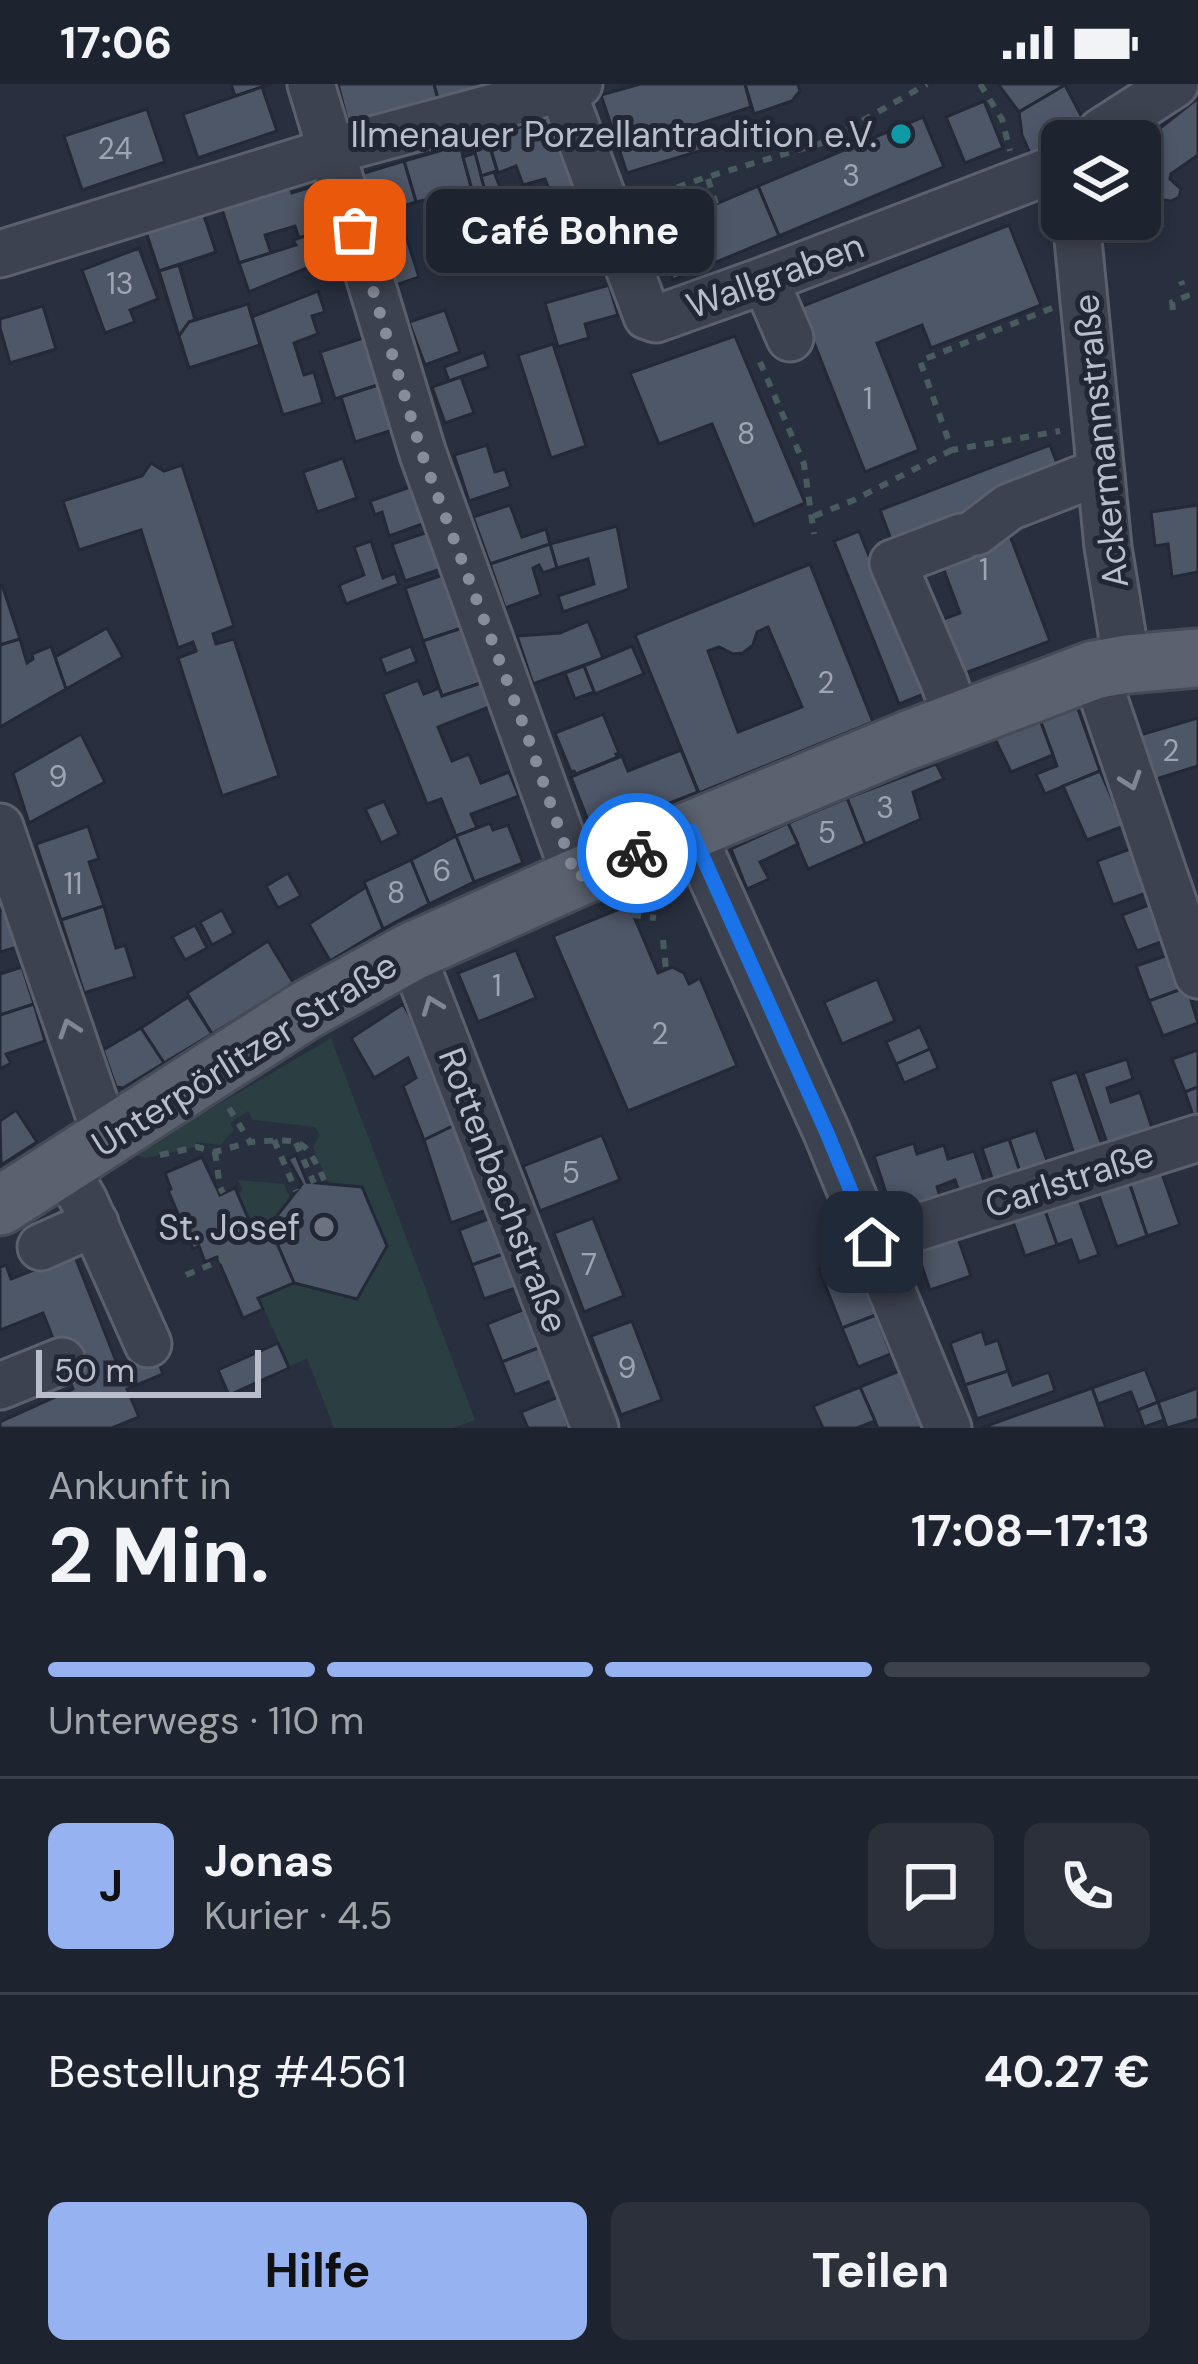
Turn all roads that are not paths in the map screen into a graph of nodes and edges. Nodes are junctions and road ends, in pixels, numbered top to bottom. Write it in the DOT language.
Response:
graph roads {
  1 [pos="311,84"];
  2 [pos="1175,84"];
  3 [pos="567,86"];
  4 [pos="1120,120"];
  5 [pos="331,151"];
  6 [pos="1041,174"];
  7 [pos="1078,240"];
  8 [pos="0,254"];
  9 [pos="765,280"];
  10 [pos="775,348"];
  11 [pos="1101,476"];
  12 [pos="1198,658"];
  13 [pos="1111,667"];
  14 [pos="958,722"];
  15 [pos="0,827"];
  16 [pos="691,831"];
  17 [pos="576,878"];
  18 [pos="411,952"];
  19 [pos="1198,975"];
  20 [pos="1198,1138"];
  21 [pos="106,1154"];
  22 [pos="0,1206"];
  23 [pos="94,1223"];
  24 [pos="872,1242"];
  25 [pos="41,1247"];
  26 [pos="148,1344"];
  27 [pos="62,1361"];
  28 [pos="0,1386"];
  29 [pos="595,1428"];
  30 [pos="948,1428"];
  1 -- 5 [label="street"];
  2 -- 4 [label="street"];
  3 -- 5 [label="street"];
  3 -- 9 [label="street, Wallgraben"];
  5 -- 8 [label="street"];
  5 -- 17 [label="street"];
  6 -- 9 [label="street, Wallgraben"];
  7 -- 11 [label="street, Ackermannstraße"];
  9 -- 10 [label="street"];
  11 -- 13 [label="street, Ackermannstraße"];
  11 -- 14 [label="street"];
  12 -- 13 [label="main road, Unterpörlitzer Straße"];
  13 -- 14 [label="main road, Unterpörlitzer Straße"];
  13 -- 19 [label="street, Ackermannstraße, one-way"];
  14 -- 16 [label="main road, Unterpörlitzer Straße"];
  21 -- 15 [label="street, one-way"];
  16 -- 17 [label="main road, Unterpörlitzer Straße"];
  16 -- 24 [label="street"];
  17 -- 18 [label="main road, Unterpörlitzer Straße"];
  18 -- 21 [label="main road, Unterpörlitzer Straße"];
  29 -- 18 [label="street, Rottenbachstraße, one-way"];
  20 -- 24 [label="street, Carlstraße"];
  21 -- 22 [label="main road, Unterpörlitzer Straße"];
  21 -- 23 [label="street"];
  23 -- 25 [label="street"];
  23 -- 26 [label="street"];
  24 -- 30 [label="street"];
  27 -- 28 [label="street"];
}
